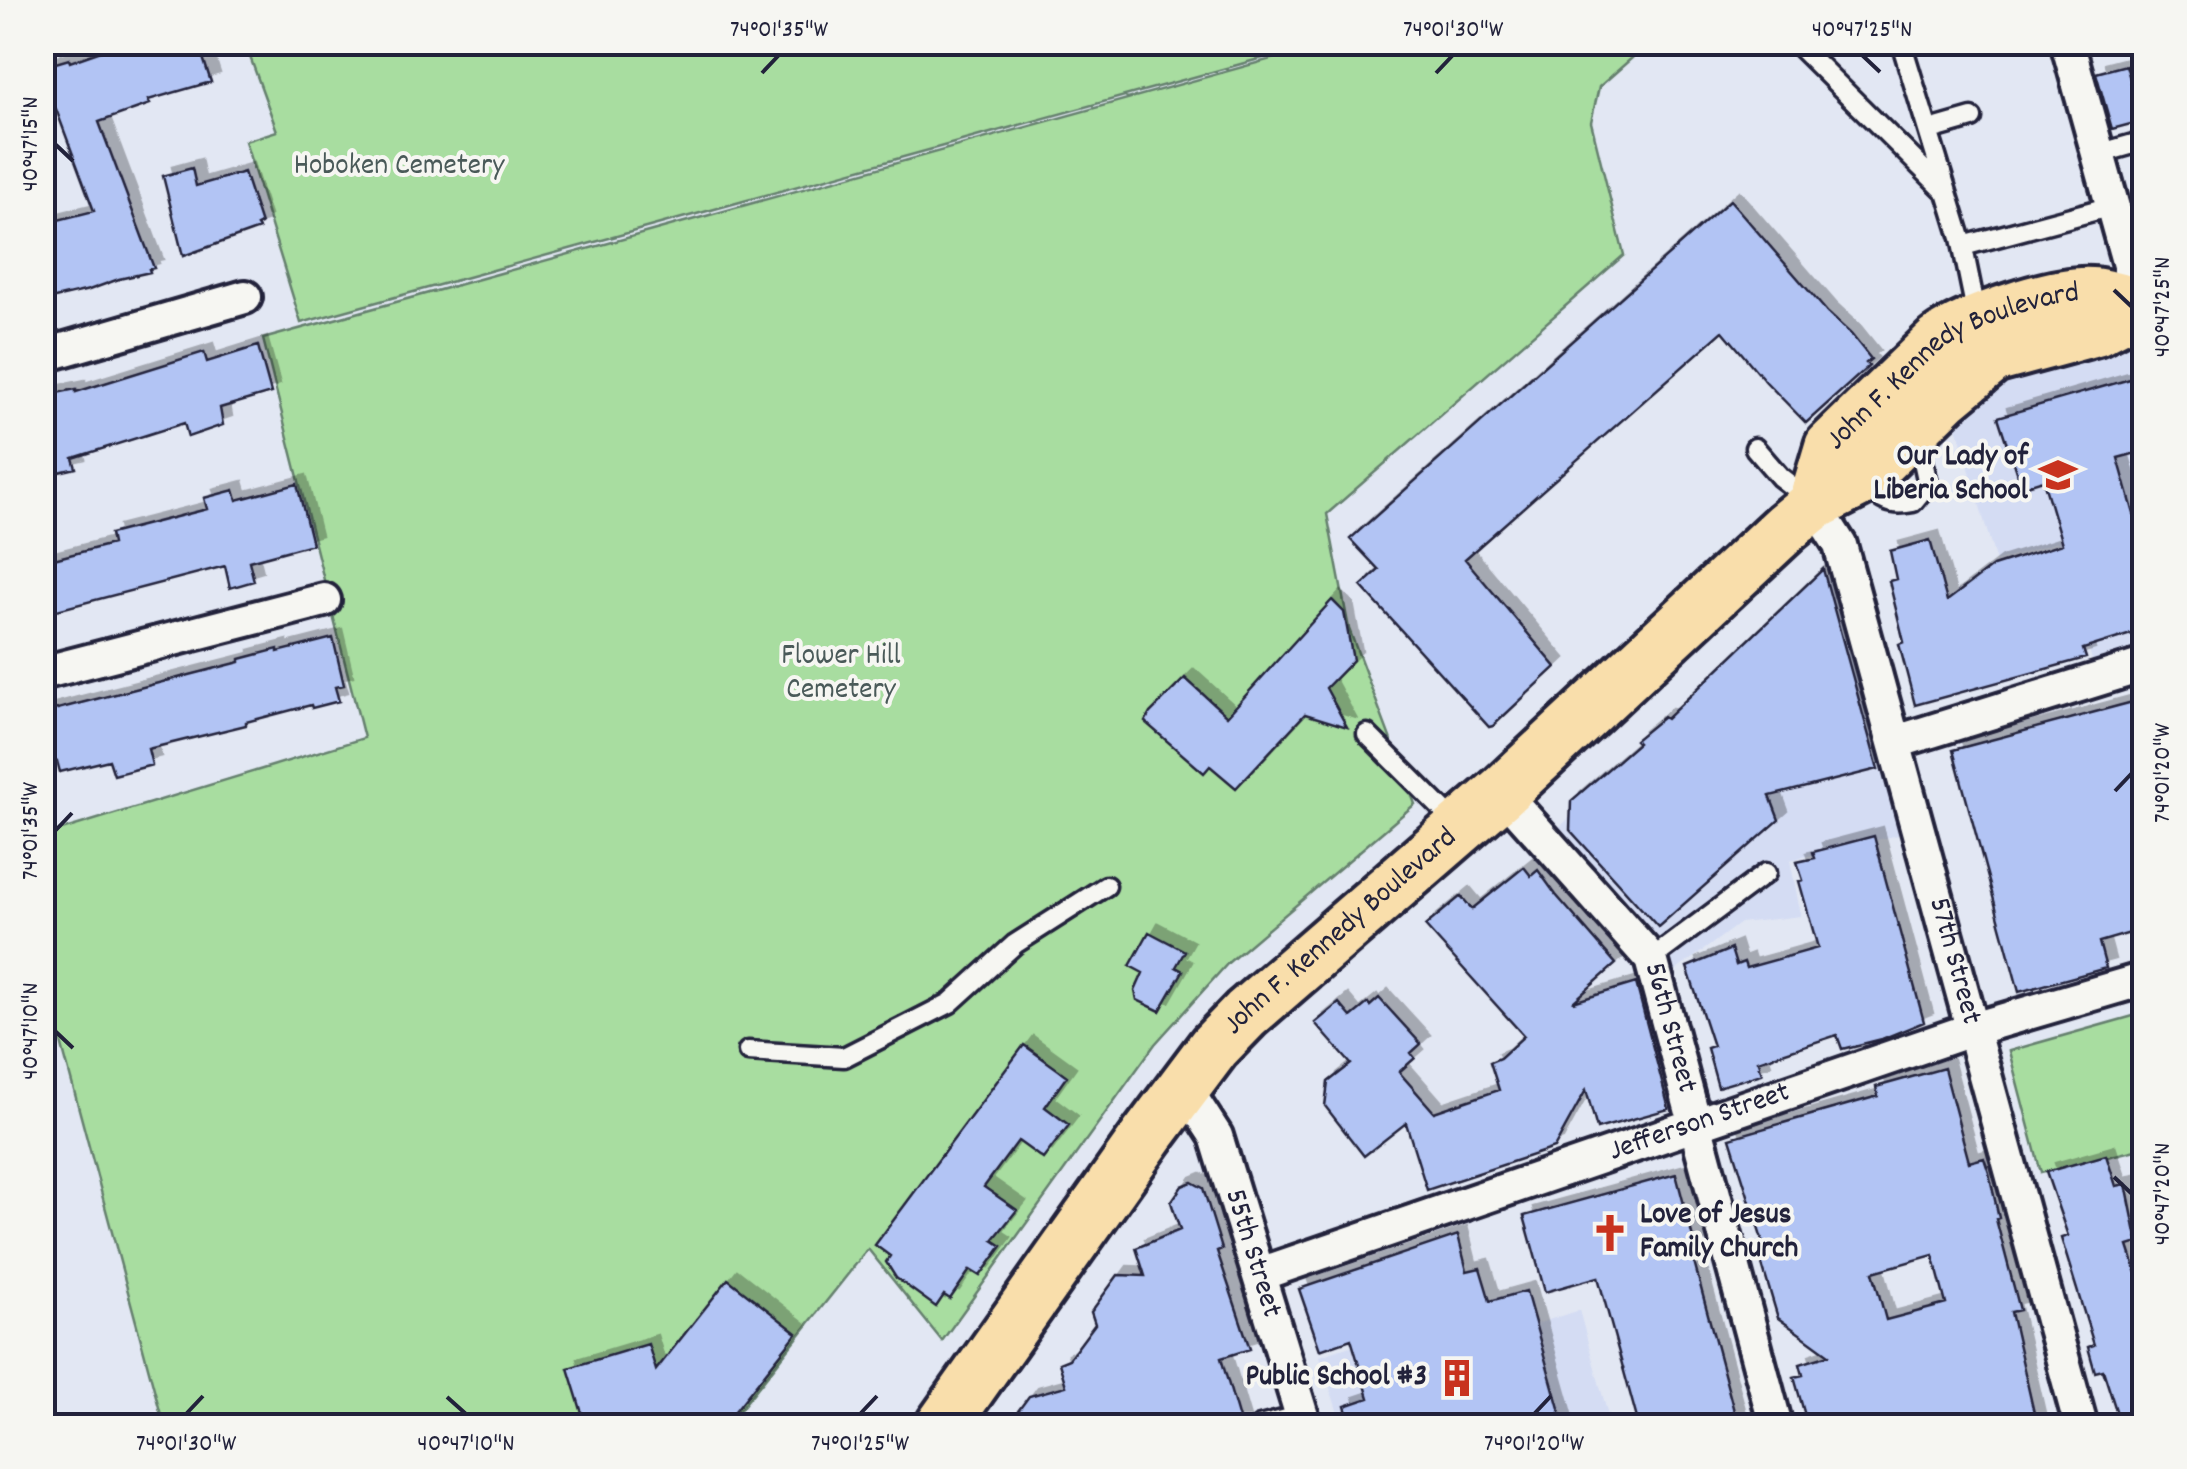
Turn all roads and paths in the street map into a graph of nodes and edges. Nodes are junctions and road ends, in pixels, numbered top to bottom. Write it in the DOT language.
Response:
graph roads {
  1 [pos="1795,42"];
  2 [pos="1902,42"];
  3 [pos="2068,42"];
  4 [pos="1972,118"];
  5 [pos="1930,130"];
  6 [pos="2144,140"];
  7 [pos="2098,154"];
  8 [pos="1948,193"];
  9 [pos="2112,206"];
  10 [pos="1963,246"];
  11 [pos="245,298"];
  12 [pos="2142,305"];
  13 [pos="1979,321"];
  14 [pos="42,356"];
  15 [pos="1756,448"];
  16 [pos="1837,492"];
  17 [pos="324,600"];
  18 [pos="2144,665"];
  19 [pos="42,673"];
  20 [pos="1367,734"];
  21 [pos="1896,742"];
  22 [pos="1502,792"];
  23 [pos="1461,828"];
  24 [pos="1766,873"];
  25 [pos="1106,886"];
  26 [pos="1651,959"];
  27 [pos="2144,980"];
  28 [pos="1972,1029"];
  29 [pos="748,1050"];
  30 [pos="1185,1088"];
  31 [pos="1697,1123"];
  32 [pos="1260,1274"];
  33 [pos="1304,1420"];
  34 [pos="942,1426"];
  35 [pos="1260,1426"];
  36 [pos="1776,1426"];
  37 [pos="2081,1426"];
  1 -- 8 [label="lane"];
  2 -- 5 [label="lane"];
  3 -- 7 [label="street"];
  4 -- 5 [label="lane"];
  5 -- 8 [label="lane"];
  6 -- 7 [label="lane"];
  7 -- 9 [label="street"];
  8 -- 10 [label="lane"];
  9 -- 10 [label="lane"];
  9 -- 12 [label="street"];
  10 -- 13 [label="lane"];
  11 -- 14 [label="street"];
  12 -- 13 [label="main road, John F. Kennedy Boulevard"];
  12 -- 16 [label="main road, John F. Kennedy Boulevard"];
  13 -- 16 [label="main road, John F. Kennedy Boulevard"];
  15 -- 16 [label="lane"];
  16 -- 21 [label="street, 57th Street"];
  16 -- 22 [label="main road, John F. Kennedy Boulevard"];
  17 -- 19 [label="street"];
  18 -- 21 [label="street"];
  20 -- 23 [label="lane"];
  21 -- 28 [label="street, 57th Street"];
  22 -- 23 [label="main road, John F. Kennedy Boulevard"];
  22 -- 26 [label="street, 56th Street"];
  23 -- 30 [label="main road, John F. Kennedy Boulevard"];
  24 -- 26 [label="lane"];
  25 -- 29 [label="lane"];
  26 -- 31 [label="street, 56th Street"];
  27 -- 28 [label="street, Jefferson Street"];
  28 -- 31 [label="street, Jefferson Street"];
  28 -- 37 [label="street, 57th Street"];
  30 -- 32 [label="street, 55th Street"];
  30 -- 34 [label="main road, John F. Kennedy Boulevard"];
  31 -- 32 [label="street, Jefferson Street"];
  31 -- 36 [label="street, 56th Street"];
  32 -- 33 [label="street, 55th Street"];
  33 -- 35 [label="lane"];
}
